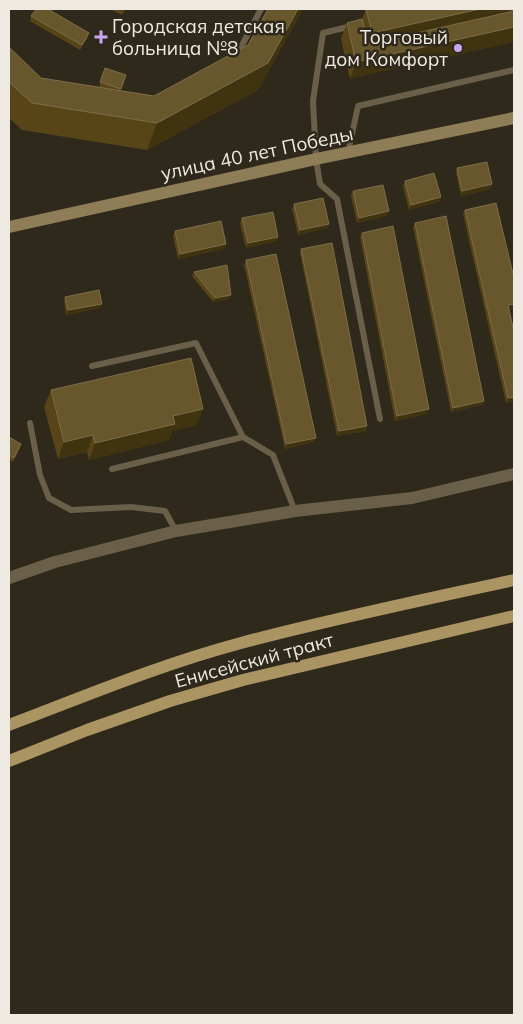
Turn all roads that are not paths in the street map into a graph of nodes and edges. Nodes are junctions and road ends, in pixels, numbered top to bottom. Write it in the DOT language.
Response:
graph roads {
  1 [pos="261,9"];
  2 [pos="360,24"];
  3 [pos="230,56"];
  4 [pos="514,70"];
  5 [pos="514,118"];
  6 [pos="348,153"];
  7 [pos="316,159"];
  8 [pos="9,227"];
  9 [pos="92,366"];
  10 [pos="380,418"];
  11 [pos="30,423"];
  12 [pos="243,437"];
  13 [pos="112,469"];
  14 [pos="514,474"];
  15 [pos="295,511"];
  16 [pos="176,531"];
  17 [pos="9,578"];
  18 [pos="514,580"];
  19 [pos="514,616"];
  20 [pos="9,725"];
  21 [pos="9,761"];
  1 -- 3 [label="lane"];
  2 -- 7 [label="lane"];
  4 -- 6 [label="lane"];
  5 -- 6 [label="street, улица 40 лет Победы"];
  6 -- 7 [label="street, улица 40 лет Победы"];
  7 -- 8 [label="street, улица 40 лет Победы"];
  7 -- 10 [label="lane"];
  9 -- 12 [label="lane"];
  11 -- 16 [label="lane"];
  12 -- 13 [label="lane"];
  12 -- 15 [label="lane"];
  14 -- 15 [label="street"];
  15 -- 16 [label="street"];
  16 -- 17 [label="street"];
  18 -- 20 [label="main road, Енисейский тракт"];
  19 -- 21 [label="main road, Енисейский тракт"];
}
